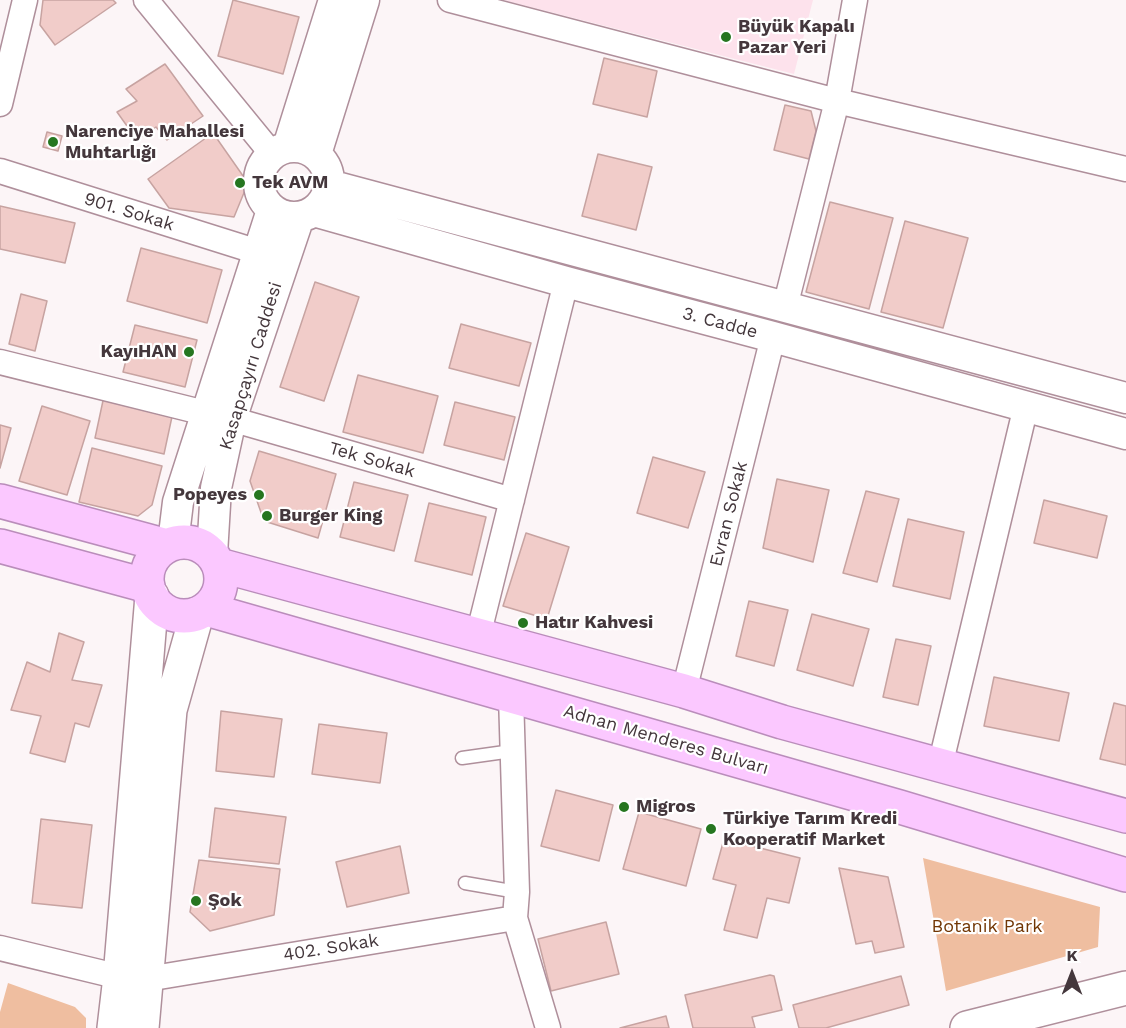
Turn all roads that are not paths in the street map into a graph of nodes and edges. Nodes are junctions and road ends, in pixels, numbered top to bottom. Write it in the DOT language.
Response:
graph roads {
  1 [pos="25,0"];
  2 [pos="146,0"];
  3 [pos="334,0"];
  4 [pos="364,0"];
  5 [pos="450,0"];
  6 [pos="855,0"];
  7 [pos="837,101"];
  8 [pos="0,104"];
  9 [pos="292,152"];
  10 [pos="1126,169"];
  11 [pos="0,171"];
  12 [pos="329,185"];
  13 [pos="295,212"];
  14 [pos="258,252"];
  15 [pos="566,282"];
  16 [pos="785,307"];
  17 [pos="773,337"];
  18 [pos="0,362"];
  19 [pos="1126,398"];
  20 [pos="1026,406"];
  21 [pos="218,416"];
  22 [pos="1126,434"];
  23 [pos="512,500"];
  24 [pos="0,501"];
  25 [pos="170,545"];
  26 [pos="0,546"];
  27 [pos="215,560"];
  28 [pos="150,591"];
  29 [pos="201,611"];
  30 [pos="478,636"];
  31 [pos="684,691"];
  32 [pos="511,696"];
  33 [pos="512,751"];
  34 [pos="462,758"];
  35 [pos="940,766"];
  36 [pos="1126,816"];
  37 [pos="1126,875"];
  38 [pos="465,883"];
  39 [pos="517,892"];
  40 [pos="515,918"];
  41 [pos="0,948"];
  42 [pos="134,978"];
  43 [pos="1126,988"];
  44 [pos="114,1028"];
  45 [pos="142,1028"];
  46 [pos="548,1028"];
  47 [pos="967,1028"];
  1 -- 8 [label="street"];
  2 -- 9 [label="street"];
  3 -- 9 [label="street"];
  4 -- 9 [label="street"];
  5 -- 7 [label="street"];
  6 -- 7 [label="street"];
  7 -- 10 [label="street"];
  7 -- 16 [label="street"];
  9 -- 12 [label="street"];
  9 -- 13 [label="street"];
  11 -- 14 [label="street, 901. Sokak"];
  12 -- 13 [label="street"];
  12 -- 16 [label="street, 3. Cadde"];
  13 -- 14 [label="street, Kasapçayırı Caddesi"];
  13 -- 15 [label="street, 3. Cadde"];
  13 -- 21 [label="street, Kasapçayırı Caddesi"];
  14 -- 21 [label="street, Kasapçayırı Caddesi"];
  15 -- 17 [label="street, 3. Cadde"];
  15 -- 23 [label="street"];
  16 -- 19 [label="street, 3. Cadde"];
  17 -- 20 [label="street, 3. Cadde"];
  17 -- 31 [label="street, Evran Sokak"];
  18 -- 21 [label="street, Tek Sokak"];
  20 -- 22 [label="street, 3. Cadde"];
  20 -- 35 [label="street"];
  21 -- 23 [label="street, Tek Sokak"];
  21 -- 25 [label="street, Kasapçayırı Caddesi"];
  21 -- 27 [label="street, Kasapçayırı Caddesi"];
  23 -- 30 [label="street"];
  24 -- 25 [label="highway"];
  25 -- 27 [label="highway"];
  25 -- 28 [label="highway"];
  26 -- 28 [label="highway"];
  27 -- 29 [label="highway"];
  27 -- 30 [label="highway"];
  28 -- 29 [label="highway"];
  28 -- 42 [label="main road"];
  29 -- 32 [label="highway, Adnan Menderes Bulvarı"];
  29 -- 42 [label="main road"];
  30 -- 31 [label="highway"];
  31 -- 35 [label="highway"];
  32 -- 33 [label="street"];
  32 -- 37 [label="highway, Adnan Menderes Bulvarı"];
  33 -- 34 [label="lane"];
  33 -- 39 [label="street"];
  35 -- 36 [label="highway"];
  38 -- 39 [label="lane"];
  39 -- 40 [label="street"];
  40 -- 42 [label="street, 402. Sokak"];
  40 -- 46 [label="street"];
  41 -- 42 [label="street, 402. Sokak"];
  42 -- 44 [label="main road"];
  42 -- 45 [label="main road"];
  43 -- 47 [label="main road"];
}
